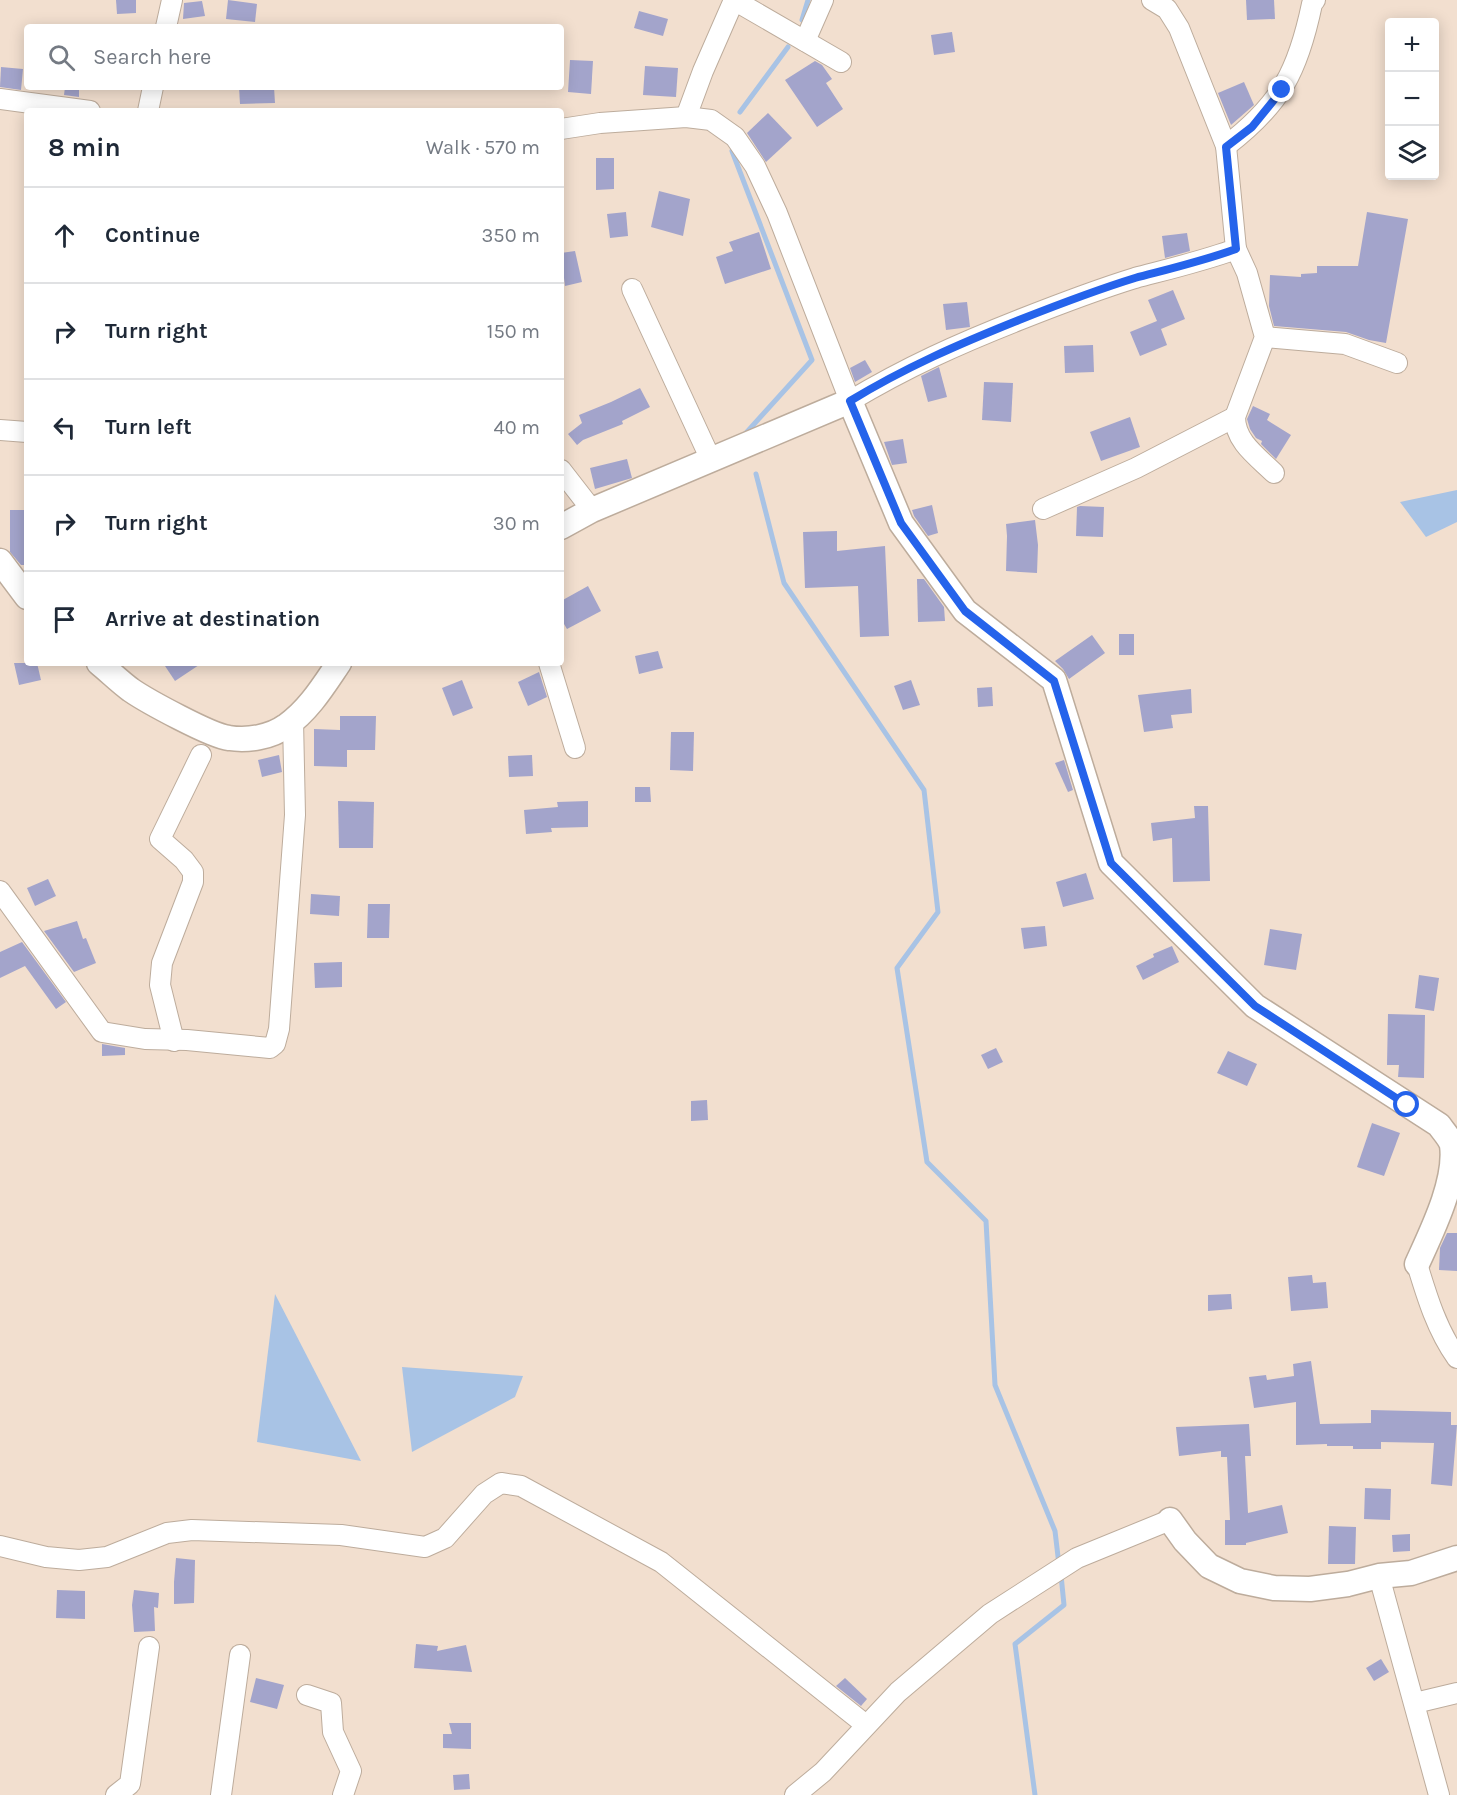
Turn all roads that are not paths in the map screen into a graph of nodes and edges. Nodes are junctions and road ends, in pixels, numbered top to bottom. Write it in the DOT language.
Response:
graph roads {
  1 [pos="172,0"];
  2 [pos="823,0"];
  3 [pos="1152,0"];
  4 [pos="1315,0"];
  5 [pos="167,24"];
  6 [pos="805,41"];
  7 [pos="841,62"];
  8 [pos="152,90"];
  9 [pos="0,99"];
  10 [pos="68,108"];
  11 [pos="149,108"];
  12 [pos="686,117"];
  13 [pos="564,129"];
  14 [pos="1226,147"];
  15 [pos="1236,249"];
  16 [pos="632,289"];
  17 [pos="1265,337"];
  18 [pos="1397,363"];
  19 [pos="850,401"];
  20 [pos="1235,417"];
  21 [pos="0,430"];
  22 [pos="24,432"];
  23 [pos="711,460"];
  24 [pos="1274,473"];
  25 [pos="564,474"];
  26 [pos="1043,509"];
  27 [pos="592,510"];
  28 [pos="564,525"];
  29 [pos="0,561"];
  30 [pos="24,593"];
  31 [pos="103,666"];
  32 [pos="337,666"];
  33 [pos="550,666"];
  34 [pos="293,720"];
  35 [pos="575,748"];
  36 [pos="201,755"];
  37 [pos="0,891"];
  38 [pos="174,1041"];
  39 [pos="1417,1264"];
  40 [pos="1457,1358"];
  41 [pos="1170,1520"];
  42 [pos="0,1546"];
  43 [pos="1457,1558"];
  44 [pos="1379,1576"];
  45 [pos="149,1647"];
  46 [pos="240,1655"];
  47 [pos="1457,1693"];
  48 [pos="307,1695"];
  49 [pos="1415,1703"];
  50 [pos="866,1725"];
  51 [pos="116,1795"];
  52 [pos="221,1795"];
  53 [pos="343,1795"];
  54 [pos="795,1795"];
  55 [pos="1439,1795"];
  1 -- 5 [label="street"];
  2 -- 6 [label="street"];
  3 -- 14 [label="street"];
  4 -- 14 [label="street"];
  6 -- 7 [label="street"];
  6 -- 12 [label="street"];
  8 -- 11 [label="street"];
  9 -- 10 [label="street"];
  12 -- 13 [label="street"];
  12 -- 19 [label="street"];
  14 -- 15 [label="street"];
  15 -- 17 [label="street"];
  15 -- 19 [label="street"];
  16 -- 23 [label="street"];
  17 -- 18 [label="street"];
  17 -- 20 [label="street"];
  19 -- 23 [label="street"];
  19 -- 39 [label="street"];
  20 -- 24 [label="street"];
  20 -- 26 [label="street"];
  21 -- 22 [label="street"];
  23 -- 27 [label="street"];
  25 -- 27 [label="street"];
  27 -- 28 [label="street"];
  29 -- 30 [label="street"];
  31 -- 34 [label="street"];
  32 -- 34 [label="street"];
  33 -- 35 [label="street"];
  34 -- 38 [label="street"];
  36 -- 38 [label="street"];
  37 -- 38 [label="street"];
  39 -- 40 [label="street"];
  41 -- 44 [label="street"];
  41 -- 50 [label="street"];
  42 -- 50 [label="street"];
  43 -- 44 [label="street"];
  44 -- 49 [label="street"];
  45 -- 51 [label="street"];
  46 -- 52 [label="street"];
  47 -- 49 [label="street"];
  48 -- 53 [label="street"];
  49 -- 55 [label="street"];
  50 -- 54 [label="street"];
}
